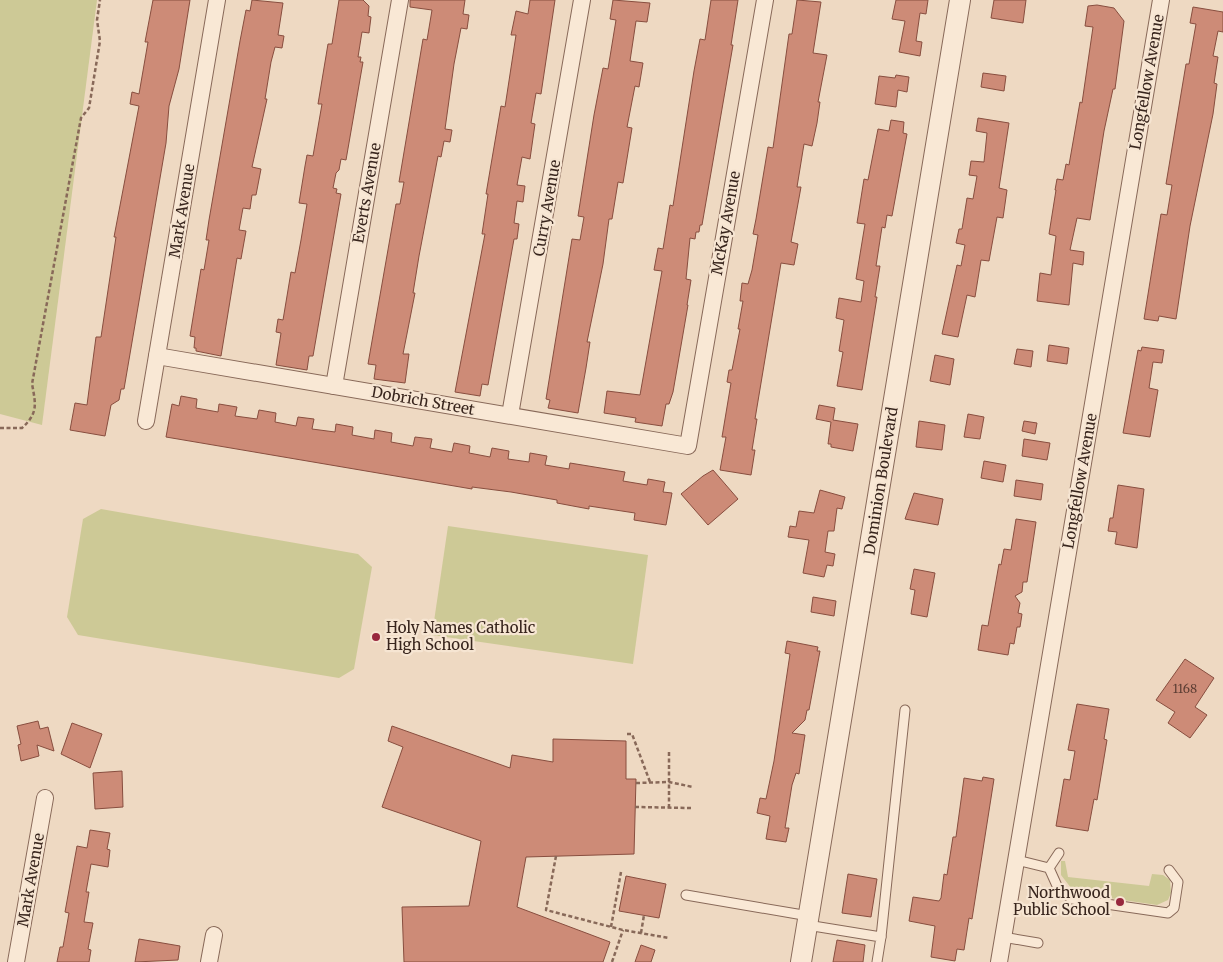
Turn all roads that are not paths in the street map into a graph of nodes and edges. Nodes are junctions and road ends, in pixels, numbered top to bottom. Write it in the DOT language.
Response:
graph roads {
  1 [pos="217,0"];
  2 [pos="400,0"];
  3 [pos="582,0"];
  4 [pos="765,0"];
  5 [pos="960,0"];
  6 [pos="1161,0"];
  7 [pos="157,356"];
  8 [pos="334,386"];
  9 [pos="510,416"];
  10 [pos="146,421"];
  11 [pos="688,446"];
  12 [pos="905,710"];
  13 [pos="46,798"];
  14 [pos="1059,853"];
  15 [pos="1017,860"];
  16 [pos="1049,868"];
  17 [pos="1169,870"];
  18 [pos="686,894"];
  19 [pos="808,920"];
  20 [pos="214,935"];
  21 [pos="881,937"];
  22 [pos="1003,937"];
  23 [pos="1038,943"];
  24 [pos="16,962"];
  25 [pos="209,962"];
  26 [pos="801,962"];
  27 [pos="877,962"];
  28 [pos="999,962"];
  1 -- 7 [label="street, Mark Avenue"];
  2 -- 8 [label="street, Everts Avenue"];
  3 -- 9 [label="street, Curry Avenue"];
  4 -- 11 [label="street, McKay Avenue"];
  5 -- 19 [label="street, Dominion Boulevard"];
  6 -- 15 [label="street, Longfellow Avenue"];
  7 -- 8 [label="street, Dobrich Street"];
  7 -- 10 [label="street, Mark Avenue"];
  8 -- 9 [label="street, Dobrich Street"];
  9 -- 11 [label="street, Dobrich Street"];
  12 -- 21 [label="lane"];
  13 -- 24 [label="street, Mark Avenue"];
  14 -- 16 [label="lane"];
  15 -- 16 [label="lane"];
  15 -- 22 [label="street, Longfellow Avenue"];
  16 -- 17 [label="lane"];
  18 -- 19 [label="lane"];
  19 -- 21 [label="lane"];
  19 -- 26 [label="street, Dominion Boulevard"];
  20 -- 25 [label="street"];
  21 -- 27 [label="lane"];
  22 -- 23 [label="lane"];
  22 -- 28 [label="street, Longfellow Avenue"];
}
